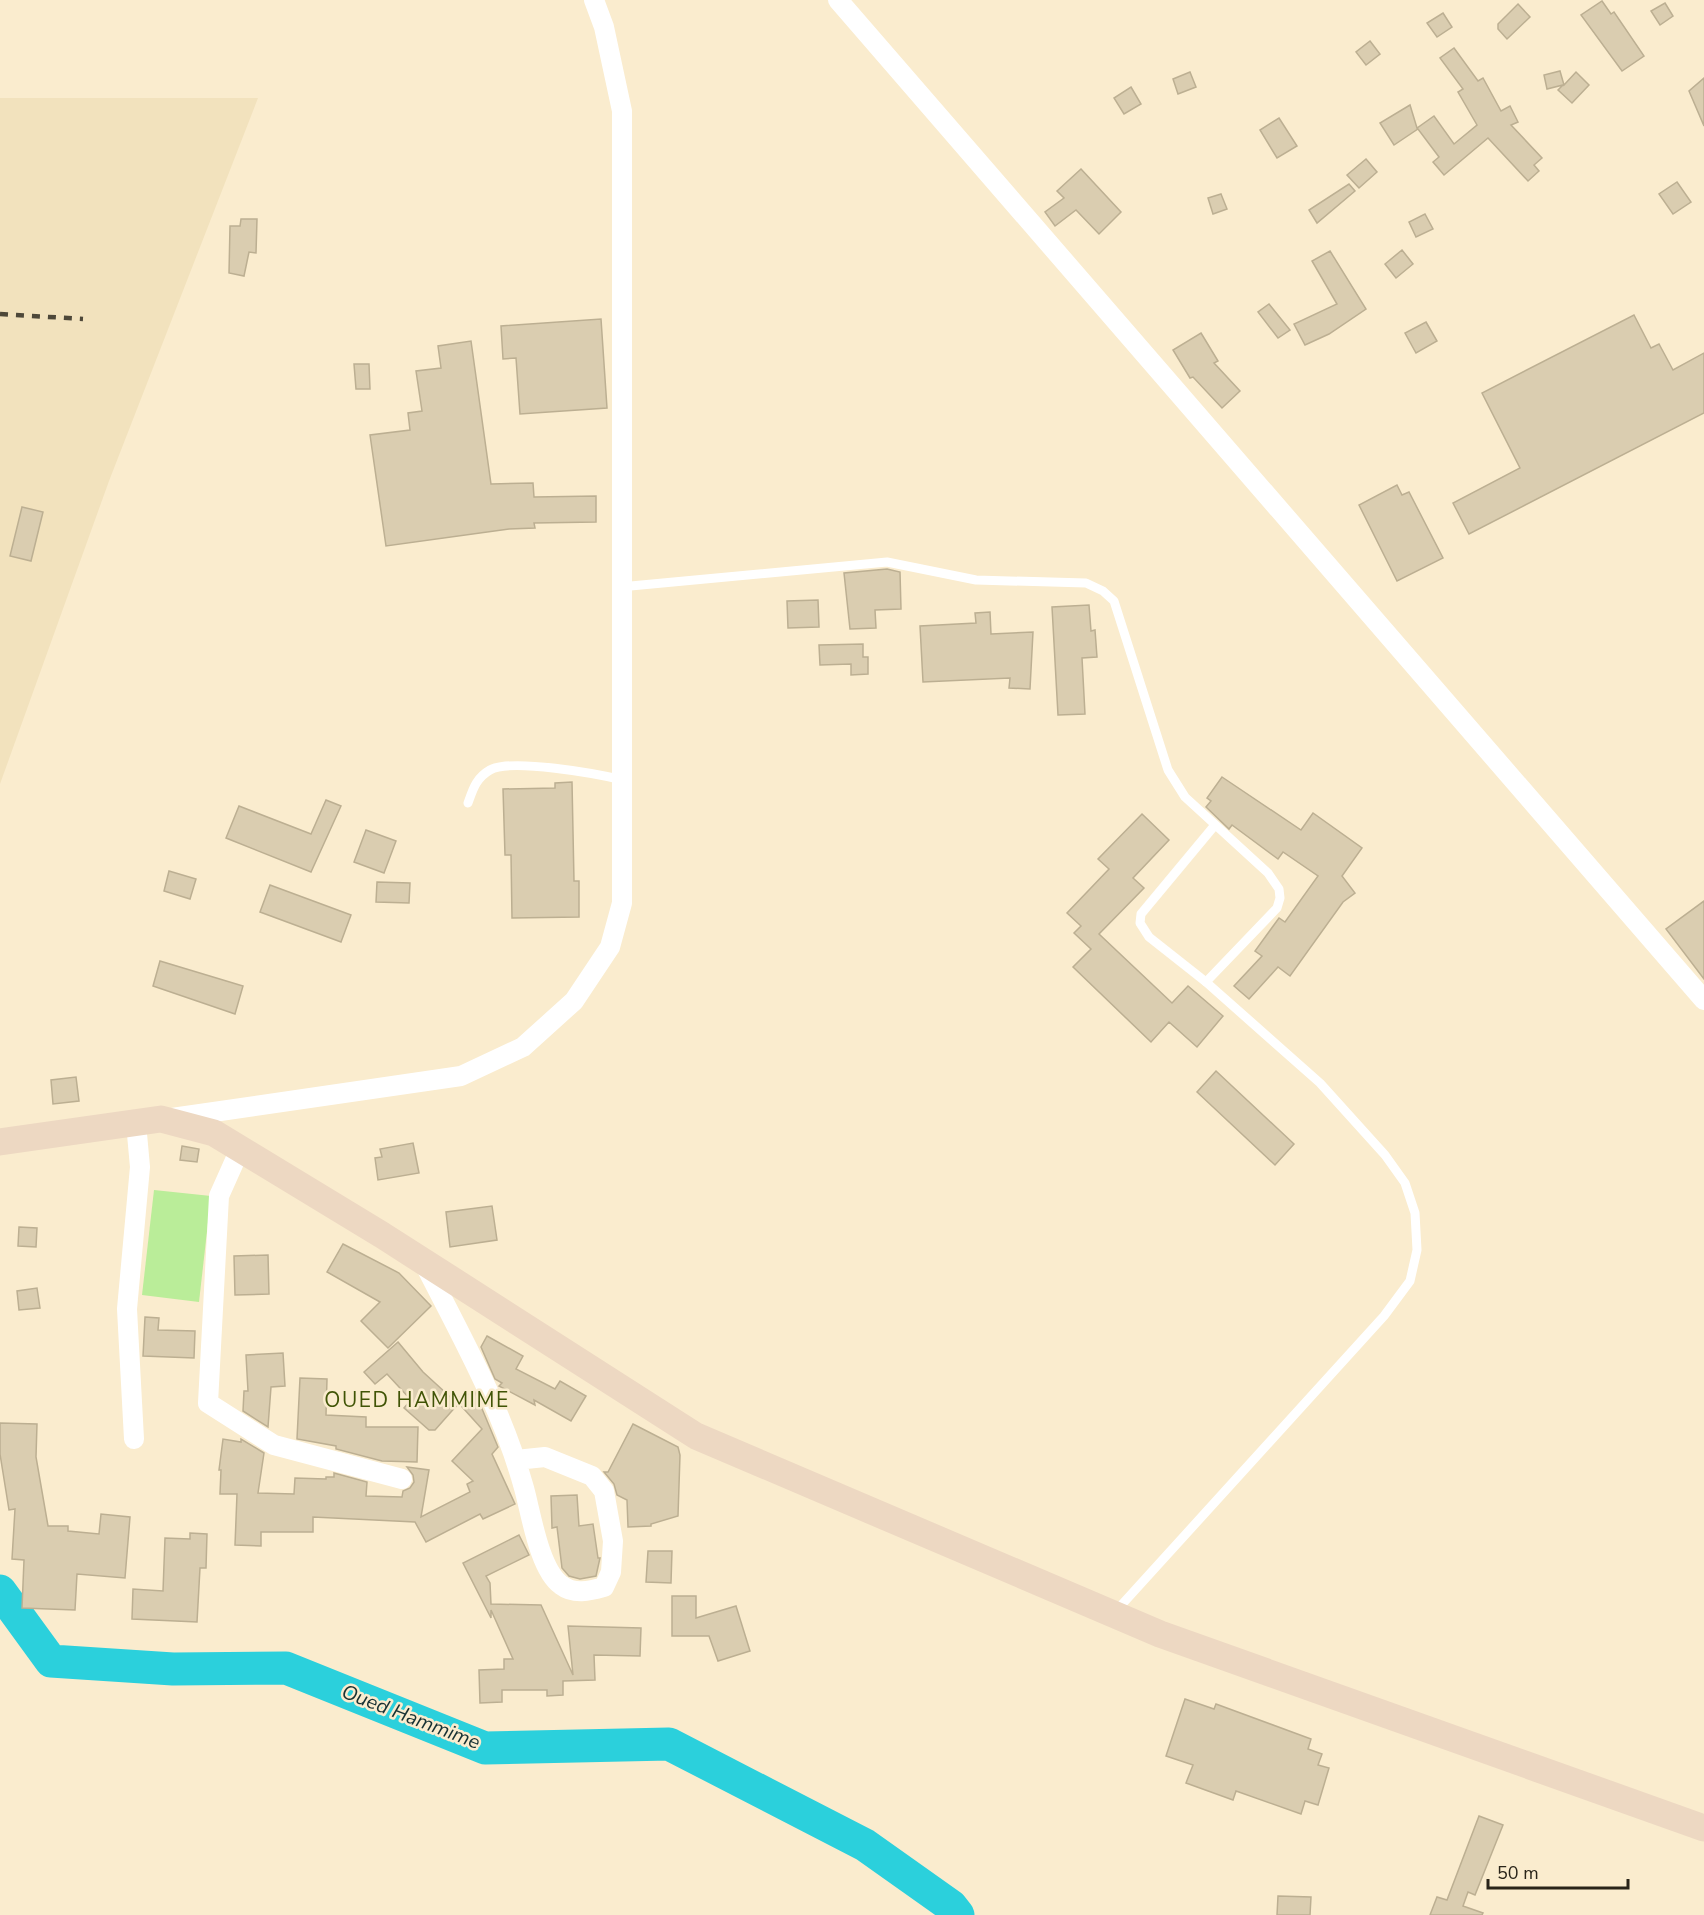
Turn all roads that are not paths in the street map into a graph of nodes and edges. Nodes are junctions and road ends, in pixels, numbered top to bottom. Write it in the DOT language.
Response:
graph roads {
  1 [pos="594,0"];
  2 [pos="837,0"];
  3 [pos="620,588"];
  4 [pos="623,780"];
  5 [pos="468,803"];
  6 [pos="1215,825"];
  7 [pos="1206,982"];
  8 [pos="1704,1000"];
  9 [pos="149,1121"];
  10 [pos="0,1142"];
  11 [pos="240,1149"];
  12 [pos="422,1260"];
  13 [pos="134,1439"];
  14 [pos="516,1460"];
  15 [pos="402,1479"];
  16 [pos="1113,1614"];
  17 [pos="1704,1828"];
  1 -- 3 [label="street"];
  2 -- 8 [label="street"];
  3 -- 4 [label="street"];
  3 -- 6 [label="lane"];
  4 -- 5 [label="lane"];
  4 -- 9 [label="street"];
  6 -- 7 [label="lane"];
  6 -- 7 [label="lane"];
  7 -- 16 [label="lane"];
  9 -- 10 [label="main road"];
  9 -- 11 [label="main road"];
  9 -- 13 [label="street"];
  11 -- 12 [label="main road"];
  11 -- 15 [label="street"];
  12 -- 14 [label="street"];
  12 -- 16 [label="main road"];
  14 -- 14 [label="street"];
  16 -- 17 [label="main road"];
}
